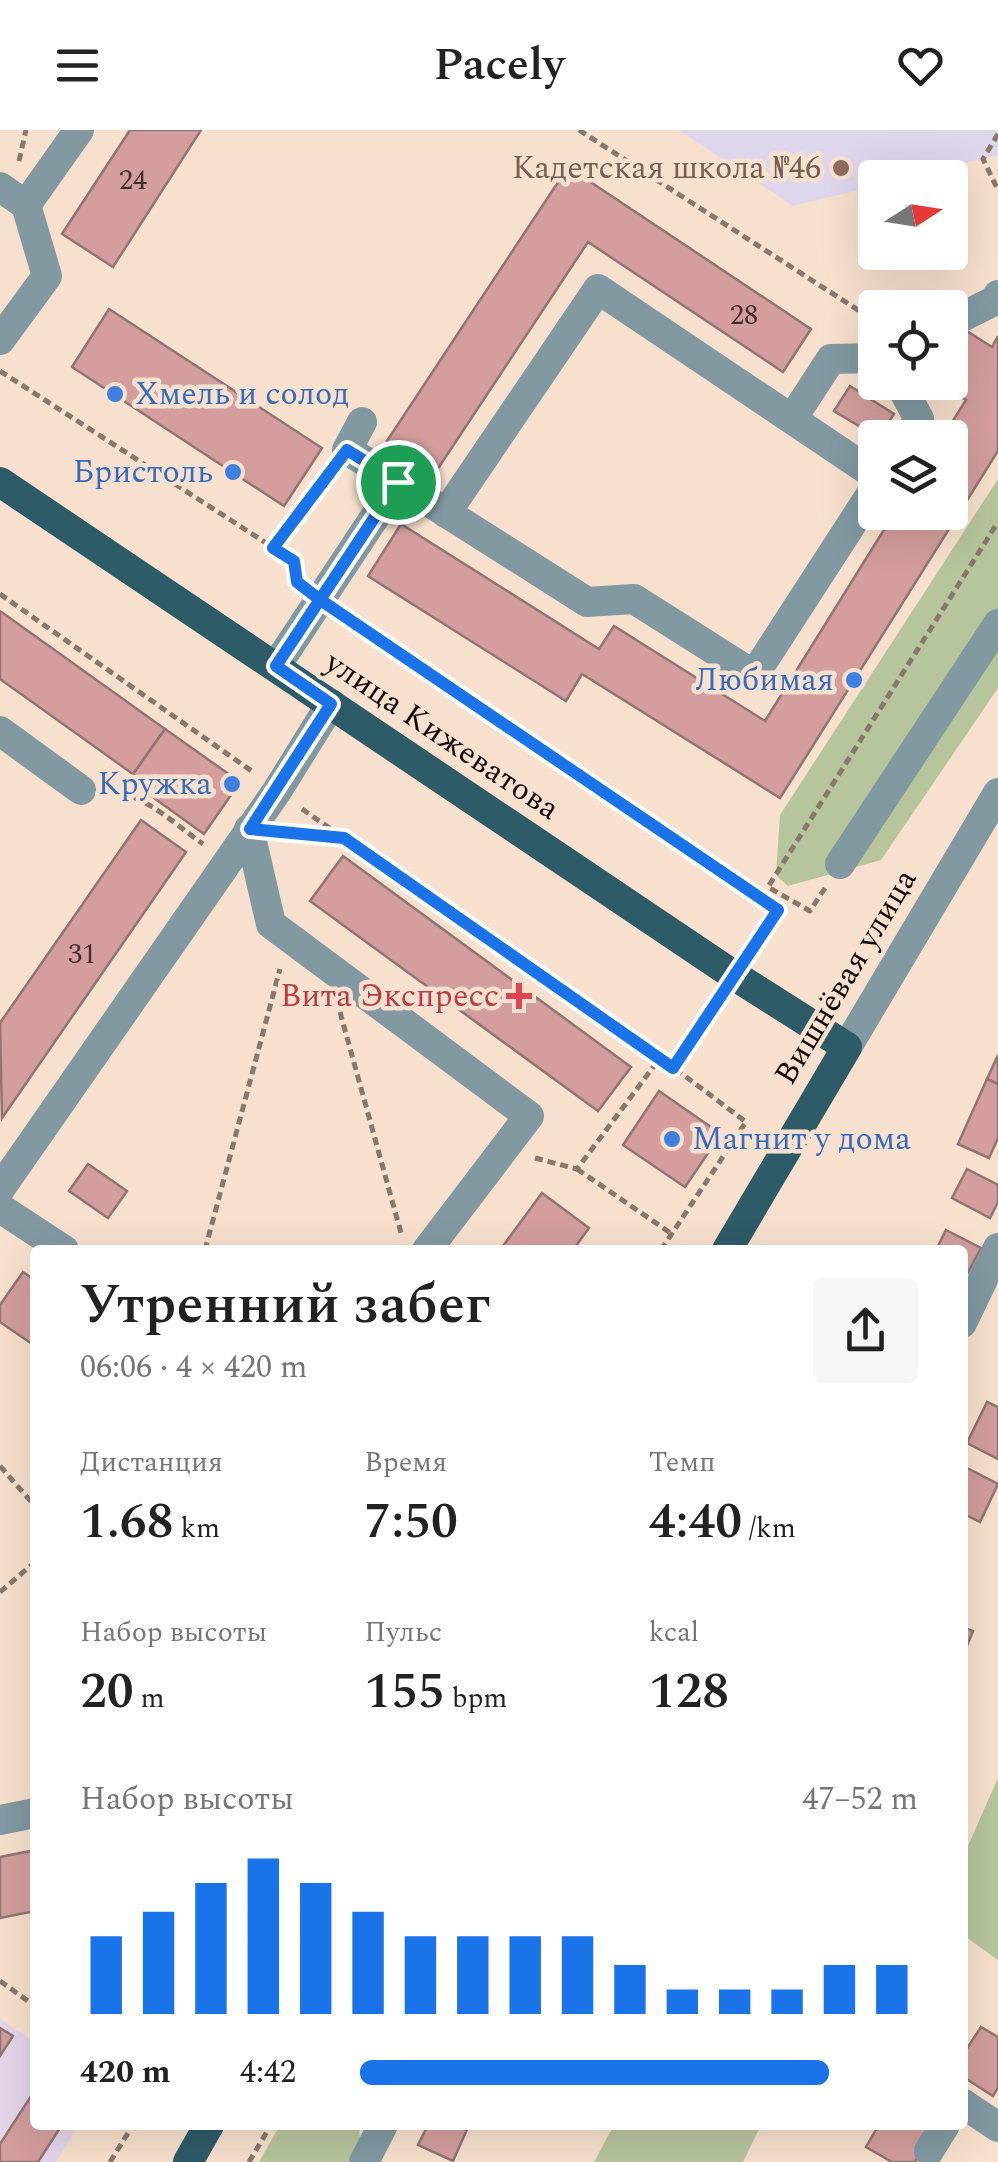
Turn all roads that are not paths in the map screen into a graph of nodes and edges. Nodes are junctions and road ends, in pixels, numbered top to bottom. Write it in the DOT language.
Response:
graph roads {
  1 [pos="79,130"];
  2 [pos="0,187"];
  3 [pos="26,205"];
  4 [pos="998,295"];
  5 [pos="968,314"];
  6 [pos="0,340"];
  7 [pos="858,358"];
  8 [pos="792,418"];
  9 [pos="362,422"];
  10 [pos="858,463"];
  11 [pos="398,482"];
  12 [pos="1,485"];
  13 [pos="446,513"];
  14 [pos="858,514"];
  15 [pos="998,624"];
  16 [pos="276,666"];
  17 [pos="331,704"];
  18 [pos="0,731"];
  19 [pos="81,790"];
  20 [pos="998,793"];
  21 [pos="250,829"];
  22 [pos="840,864"];
  23 [pos="846,1046"];
  24 [pos="0,1189"];
  25 [pos="0,1208"];
  26 [pos="56,1245"];
  27 [pos="431,1245"];
  28 [pos="730,1245"];
  29 [pos="998,1248"];
  30 [pos="968,1310"];
  31 [pos="30,1814"];
  32 [pos="0,1820"];
  33 [pos="968,2107"];
  34 [pos="998,2127"];
  35 [pos="206,2130"];
  36 [pos="380,2130"];
  37 [pos="188,2162"];
  38 [pos="364,2162"];
  1 -- 3 [label="street"];
  2 -- 3 [label="street"];
  3 -- 6 [label="street"];
  4 -- 5 [label="street"];
  7 -- 8 [label="street"];
  8 -- 10 [label="street"];
  8 -- 13 [label="street"];
  9 -- 11 [label="street"];
  11 -- 13 [label="street"];
  11 -- 16 [label="street"];
  12 -- 16 [label="main road, улица Кижеватова"];
  13 -- 14 [label="street"];
  15 -- 22 [label="street"];
  16 -- 17 [label="main road, улица Кижеватова"];
  17 -- 21 [label="street"];
  17 -- 23 [label="main road, улица Кижеватова"];
  18 -- 19 [label="street"];
  20 -- 23 [label="street, Вишнёвая улица"];
  21 -- 24 [label="street"];
  21 -- 27 [label="street"];
  23 -- 28 [label="main road, Вишнёвая улица"];
  25 -- 26 [label="street"];
  29 -- 30 [label="street"];
  31 -- 32 [label="street"];
  33 -- 34 [label="street"];
  35 -- 37 [label="main road"];
  36 -- 38 [label="street"];
}
